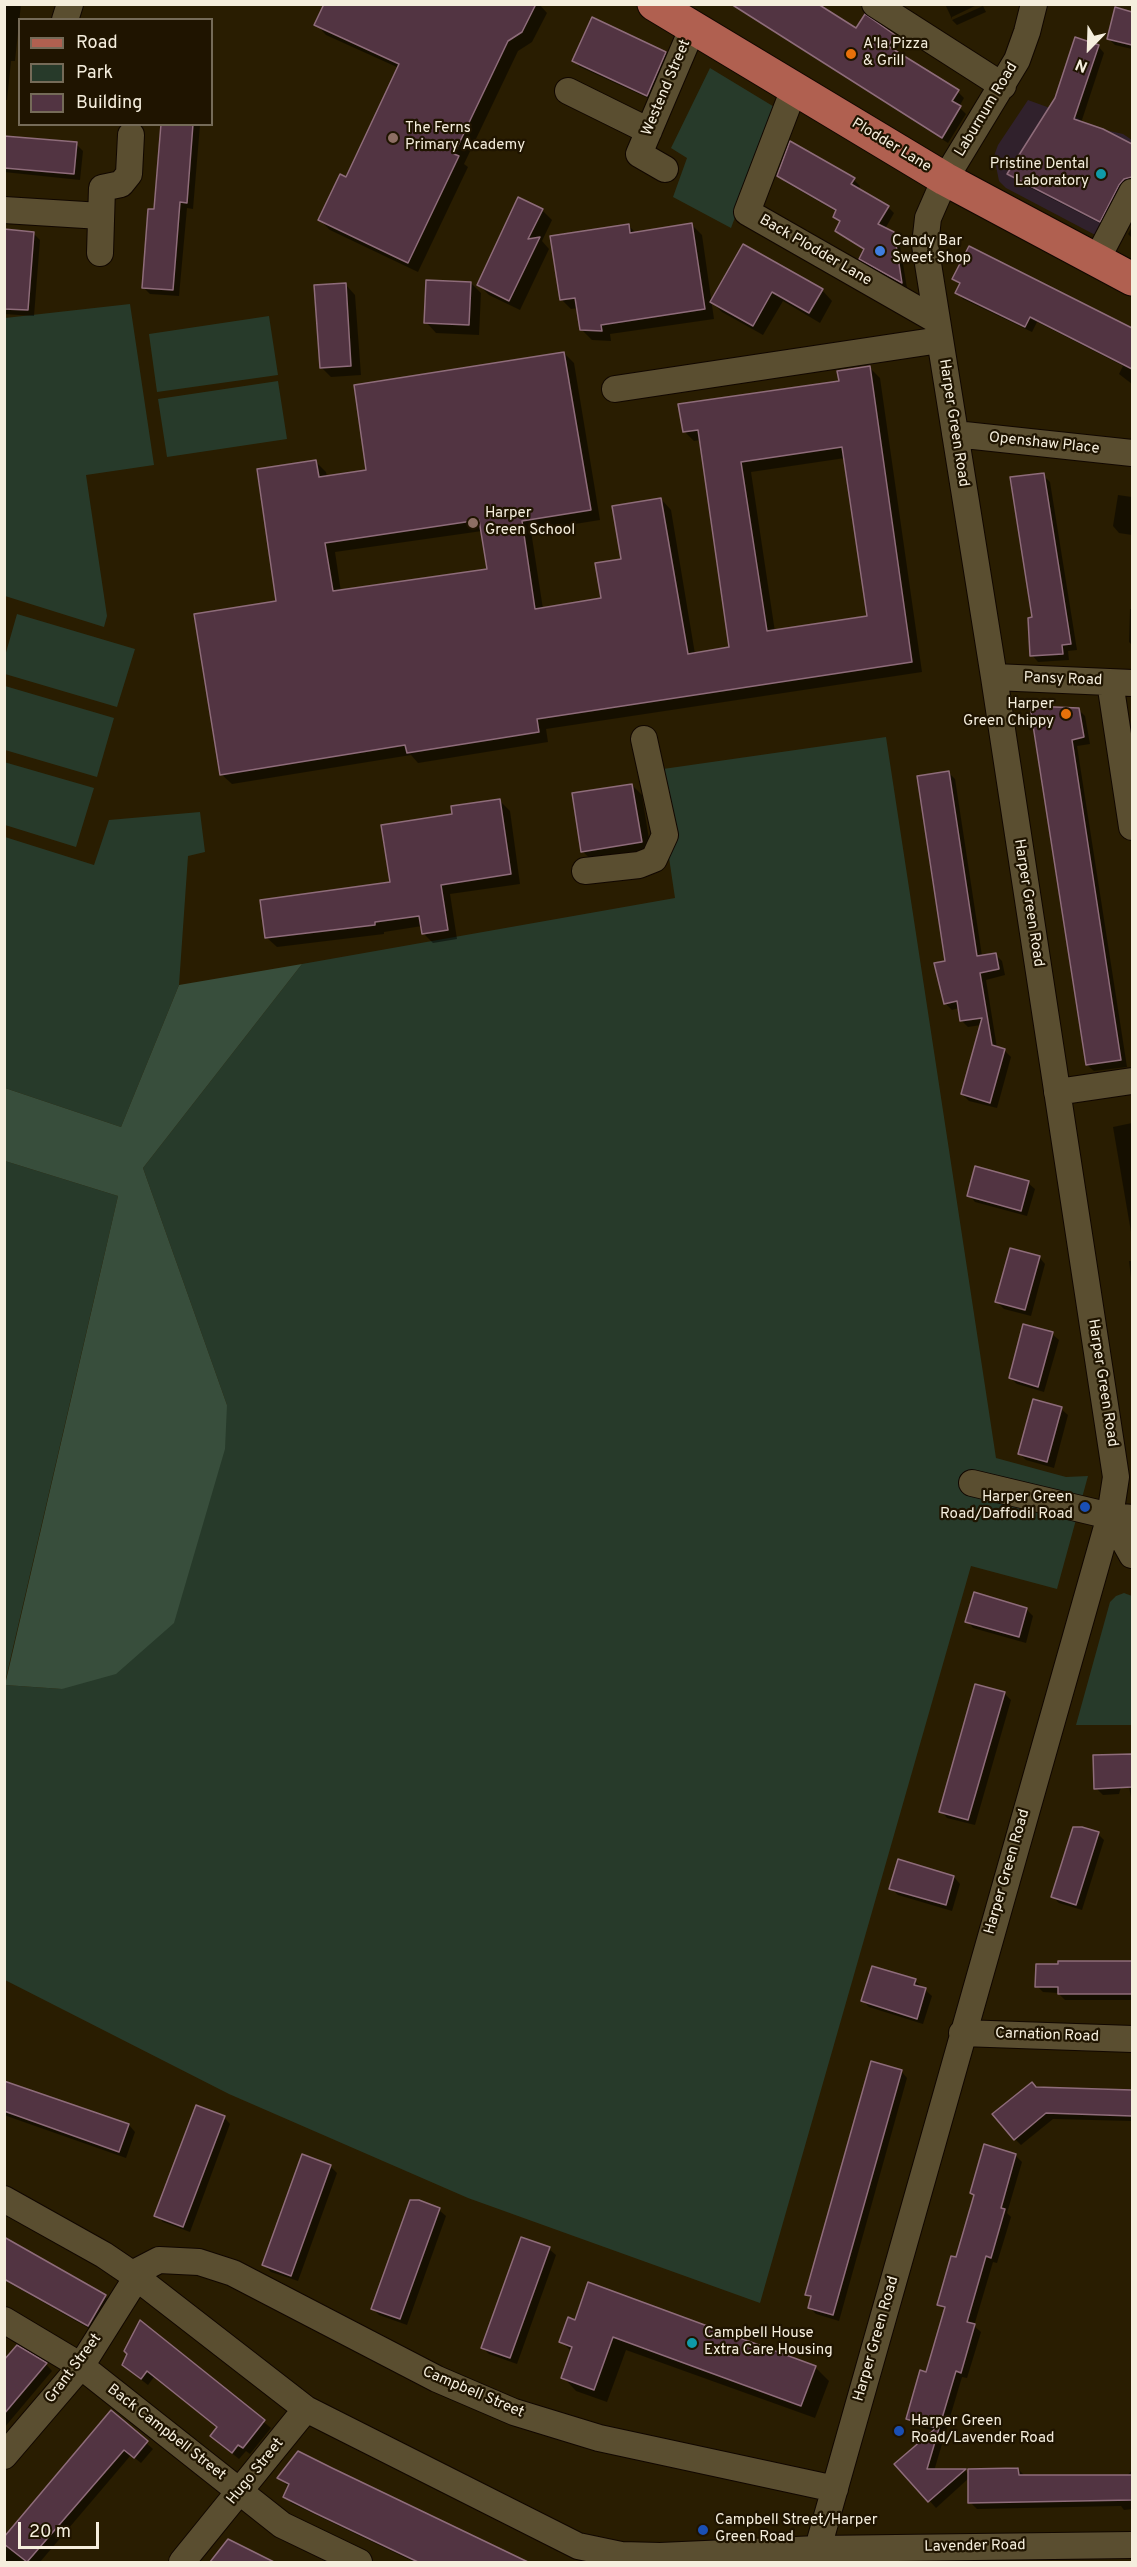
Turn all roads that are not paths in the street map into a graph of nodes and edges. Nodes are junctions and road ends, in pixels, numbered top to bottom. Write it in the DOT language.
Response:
graph roads {
  1 [pos="875,4"];
  2 [pos="1034,4"];
  3 [pos="674,13"];
  4 [pos="1003,86"];
  5 [pos="794,89"];
  6 [pos="568,91"];
  7 [pos="649,131"];
  8 [pos="131,135"];
  9 [pos="665,169"];
  10 [pos="945,179"];
  11 [pos="1132,192"];
  12 [pos="4,210"];
  13 [pos="101,216"];
  14 [pos="99,253"];
  15 [pos="1096,261"];
  16 [pos="1132,279"];
  17 [pos="938,330"];
  18 [pos="615,388"];
  19 [pos="955,434"];
  20 [pos="1132,453"];
  21 [pos="994,677"];
  22 [pos="1121,682"];
  23 [pos="644,739"];
  24 [pos="1132,827"];
  25 [pos="585,871"];
  26 [pos="1132,1081"];
  27 [pos="1057,1092"];
  28 [pos="972,1483"];
  29 [pos="1121,1517"];
  30 [pos="1132,1555"];
  31 [pos="962,2033"];
  32 [pos="1132,2039"];
  33 [pos="4,2199"];
  34 [pos="135,2276"];
  35 [pos="4,2320"];
  36 [pos="81,2366"];
  37 [pos="306,2409"];
  38 [pos="4,2456"];
  39 [pos="835,2489"];
  40 [pos="240,2491"];
  41 [pos="1132,2545"];
  42 [pos="816,2556"];
  43 [pos="619,2559"];
  44 [pos="662,2559"];
  45 [pos="182,2562"];
  46 [pos="358,2562"];
  1 -- 4 [label="street"];
  2 -- 4 [label="street, Laburnum Road"];
  3 -- 5 [label="main road, Plodder Lane"];
  3 -- 7 [label="street, Westend Street"];
  4 -- 10 [label="street, Laburnum Road"];
  5 -- 10 [label="main road, Plodder Lane"];
  5 -- 17 [label="street, Back Plodder Lane"];
  6 -- 7 [label="street"];
  7 -- 9 [label="street, Westend Street"];
  8 -- 13 [label="street"];
  10 -- 15 [label="main road, Plodder Lane"];
  10 -- 17 [label="street, Harper Green Road"];
  11 -- 15 [label="street"];
  12 -- 13 [label="street"];
  13 -- 14 [label="street"];
  15 -- 16 [label="main road, Plodder Lane"];
  17 -- 18 [label="street"];
  17 -- 19 [label="street, Harper Green Road"];
  19 -- 20 [label="street, Openshaw Place"];
  19 -- 21 [label="street, Harper Green Road"];
  21 -- 22 [label="street, Pansy Road"];
  21 -- 27 [label="street, Harper Green Road"];
  22 -- 24 [label="street"];
  23 -- 25 [label="street"];
  26 -- 27 [label="street"];
  27 -- 29 [label="street, Harper Green Road"];
  28 -- 29 [label="street"];
  29 -- 30 [label="street"];
  29 -- 31 [label="street, Harper Green Road"];
  31 -- 32 [label="street, Carnation Road"];
  31 -- 39 [label="street, Harper Green Road"];
  33 -- 34 [label="street"];
  34 -- 36 [label="street, Grant Street"];
  34 -- 37 [label="street"];
  34 -- 39 [label="street, Campbell Street"];
  35 -- 36 [label="street, Back Campbell Street"];
  36 -- 38 [label="street, Grant Street"];
  36 -- 40 [label="street, Back Campbell Street"];
  37 -- 40 [label="street, Hugo Street"];
  37 -- 43 [label="street"];
  39 -- 42 [label="street, Harper Green Road"];
  40 -- 45 [label="street, Hugo Street"];
  40 -- 46 [label="street, Back Campbell Street"];
  41 -- 42 [label="street, Lavender Road"];
  42 -- 44 [label="street"];
  43 -- 44 [label="street"];
}
